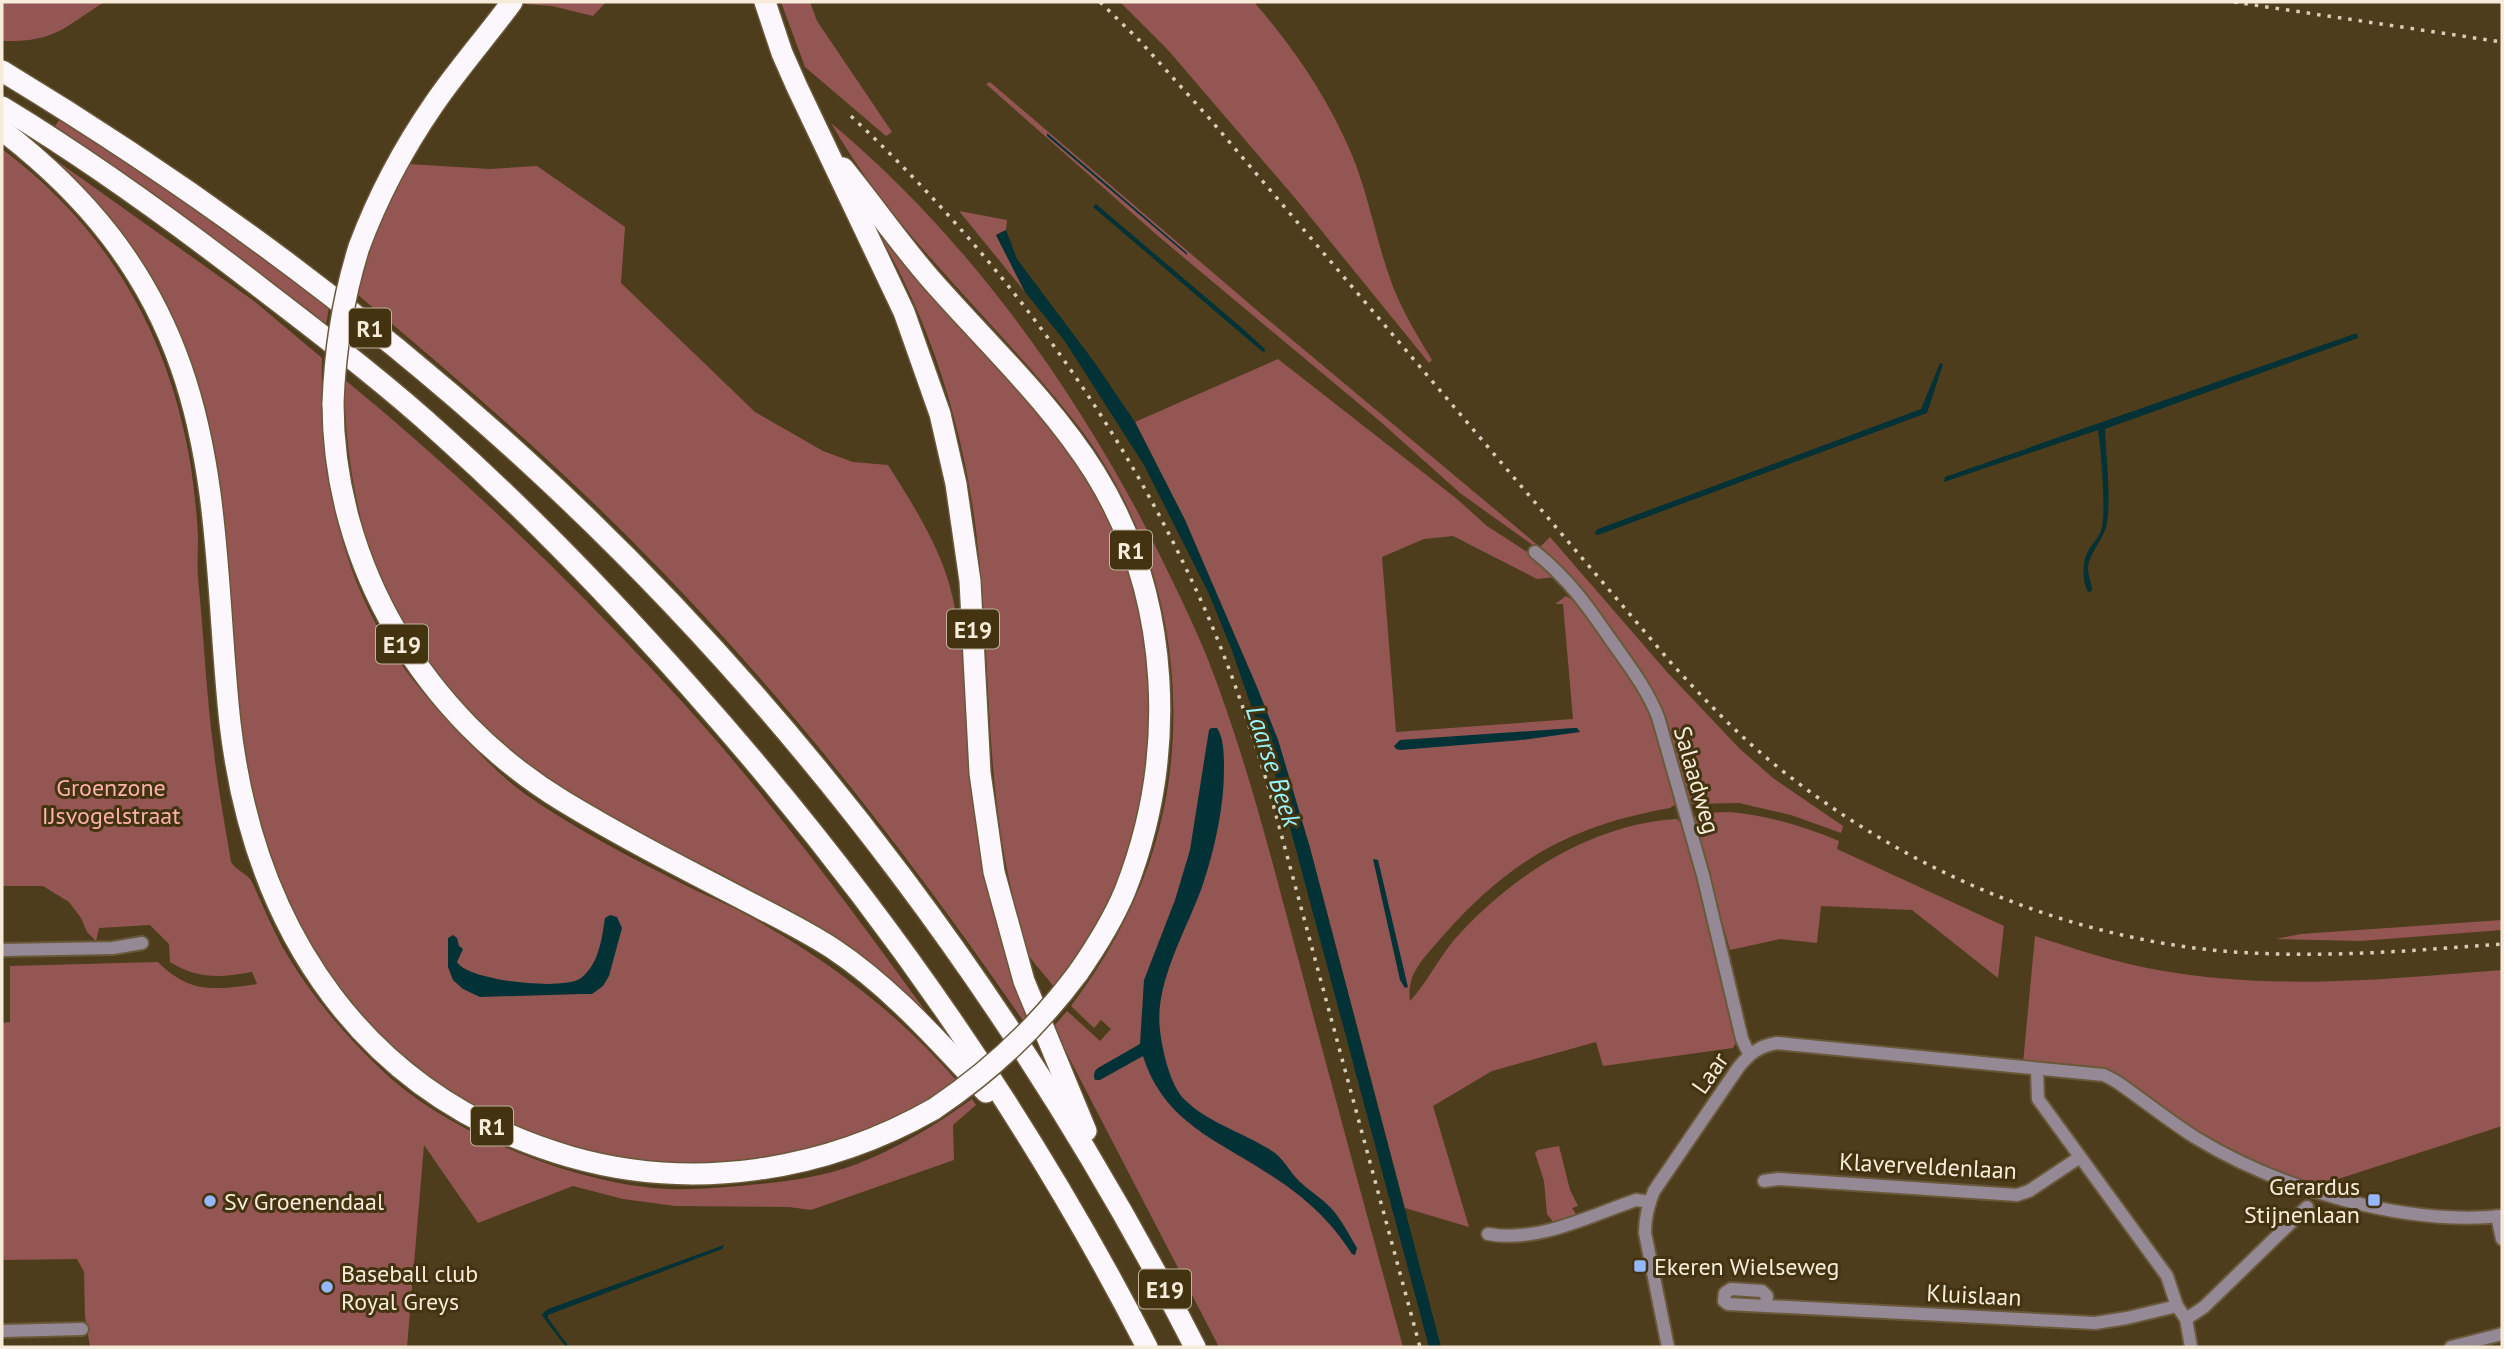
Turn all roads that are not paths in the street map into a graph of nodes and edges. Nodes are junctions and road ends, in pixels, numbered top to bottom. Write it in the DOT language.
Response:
graph roads {
  1 [pos="512,2"];
  2 [pos="765,2"];
  3 [pos="2,71"];
  4 [pos="2,107"];
  5 [pos="2,130"];
  6 [pos="830,152"];
  7 [pos="1535,552"];
  8 [pos="699,633"];
  9 [pos="670,665"];
  10 [pos="142,943"];
  11 [pos="2,950"];
  12 [pos="1749,1054"];
  13 [pos="2037,1070"];
  14 [pos="1029,1138"];
  15 [pos="2080,1157"];
  16 [pos="1764,1181"];
  17 [pos="1114,1198"];
  18 [pos="1650,1202"];
  19 [pos="2307,1207"];
  20 [pos="2500,1216"];
  21 [pos="1488,1234"];
  22 [pos="2502,1239"];
  23 [pos="1766,1306"];
  24 [pos="2177,1306"];
  25 [pos="2186,1319"];
  26 [pos="82,1329"];
  27 [pos="2,1331"];
  28 [pos="2502,1334"];
  29 [pos="1147,1347"];
  30 [pos="1195,1347"];
  31 [pos="1668,1347"];
  32 [pos="2192,1347"];
  33 [pos="2451,1347"];
  1 -- 14 [label="highway, E19, bridge"];
  2 -- 6 [label="highway, R1"];
  3 -- 8 [label="highway, R1"];
  4 -- 9 [label="highway, R1"];
  5 -- 6 [label="highway, R1, bridge"];
  6 -- 17 [label="highway, E19"];
  7 -- 12 [label="street, Salaadweg"];
  8 -- 17 [label="highway, E19"];
  9 -- 14 [label="highway, E19"];
  10 -- 11 [label="street"];
  12 -- 13 [label="street, Laar"];
  12 -- 18 [label="street, Laar"];
  13 -- 15 [label="street"];
  13 -- 20 [label="street, Laar"];
  14 -- 29 [label="highway, E19"];
  15 -- 16 [label="street, Klaverveldenlaan"];
  15 -- 24 [label="street"];
  17 -- 30 [label="highway, E19"];
  18 -- 21 [label="street"];
  18 -- 31 [label="street, Laar"];
  19 -- 25 [label="street"];
  20 -- 22 [label="street"];
  23 -- 24 [label="street, Kluislaan"];
  24 -- 25 [label="street"];
  25 -- 32 [label="street"];
  26 -- 27 [label="street"];
  28 -- 33 [label="street"];
}
